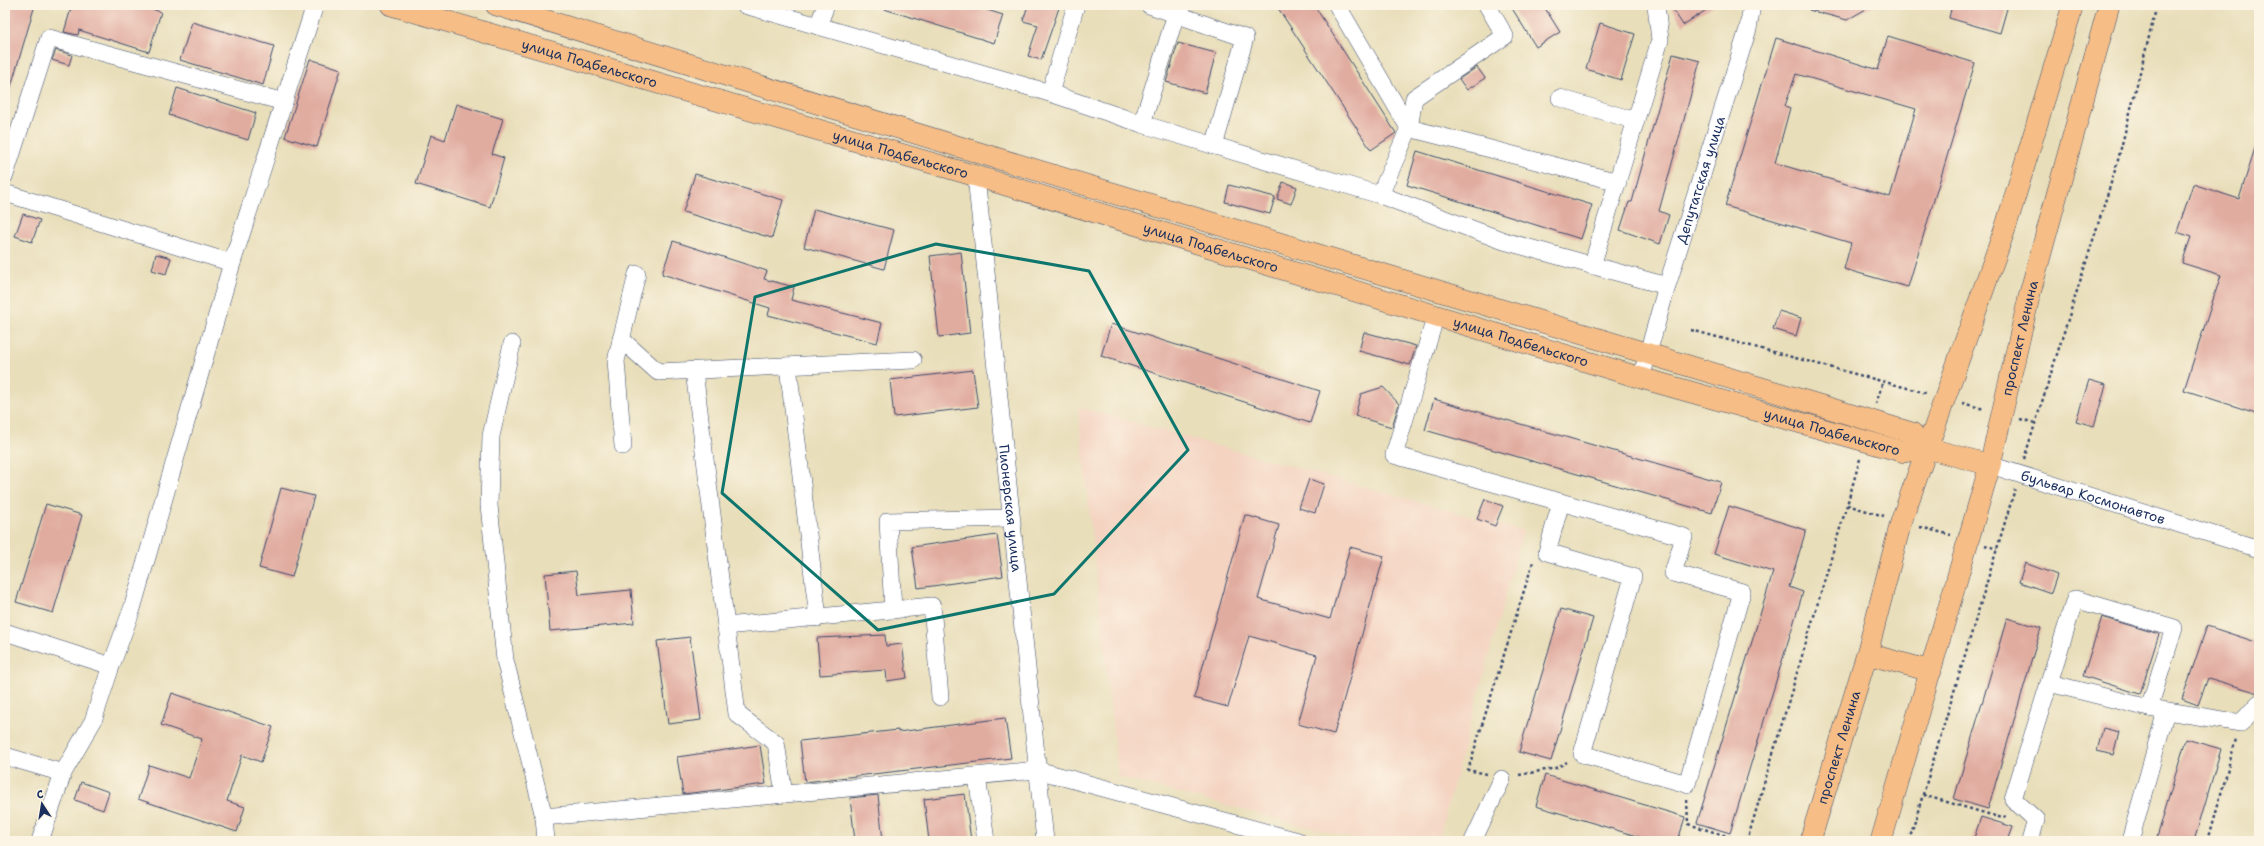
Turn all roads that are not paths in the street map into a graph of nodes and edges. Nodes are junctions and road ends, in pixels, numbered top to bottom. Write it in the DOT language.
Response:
graph roads {
  1 [pos="315,5"];
  2 [pos="391,5"];
  3 [pos="496,5"];
  4 [pos="745,5"];
  5 [pos="826,5"];
  6 [pos="1076,5"];
  7 [pos="1149,5"];
  8 [pos="1337,5"];
  9 [pos="1487,5"];
  10 [pos="1656,5"];
  11 [pos="1752,5"];
  12 [pos="2073,5"];
  13 [pos="2109,5"];
  14 [pos="1178,10"];
  15 [pos="818,26"];
  16 [pos="1050,93"];
  17 [pos="1560,98"];
  18 [pos="284,102"];
  19 [pos="824,105"];
  20 [pos="1636,121"];
  21 [pos="1142,124"];
  22 [pos="1409,128"];
  23 [pos="817,129"];
  24 [pos="1214,146"];
  25 [pos="9,148"];
  26 [pos="5,175"];
  27 [pos="976,176"];
  28 [pos="1618,182"];
  29 [pos="5,193"];
  30 [pos="1380,195"];
  31 [pos="232,263"];
  32 [pos="1592,266"];
  33 [pos="637,274"];
  34 [pos="1667,286"];
  35 [pos="1436,315"];
  36 [pos="621,339"];
  37 [pos="512,344"];
  38 [pos="1648,354"];
  39 [pos="913,360"];
  40 [pos="788,366"];
  41 [pos="694,371"];
  42 [pos="1641,378"];
  43 [pos="623,446"];
  44 [pos="1927,448"];
  45 [pos="1990,465"];
  46 [pos="1561,502"];
  47 [pos="1011,518"];
  48 [pos="2259,549"];
  49 [pos="893,610"];
  50 [pos="818,618"];
  51 [pos="726,626"];
  52 [pos="5,632"];
  53 [pos="1867,654"];
  54 [pos="111,666"];
  55 [pos="1930,671"];
  56 [pos="2049,684"];
  57 [pos="940,697"];
  58 [pos="2259,703"];
  59 [pos="2158,710"];
  60 [pos="5,756"];
  61 [pos="1037,770"];
  62 [pos="63,773"];
  63 [pos="978,776"];
  64 [pos="1502,778"];
  65 [pos="784,794"];
  66 [pos="544,817"];
  67 [pos="40,841"];
  68 [pos="546,841"];
  69 [pos="986,841"];
  70 [pos="1045,841"];
  71 [pos="1298,841"];
  72 [pos="1473,841"];
  73 [pos="1810,841"];
  74 [pos="1881,841"];
  75 [pos="2030,841"];
  76 [pos="2130,841"];
  1 -- 18 [label="street"];
  2 -- 23 [label="main road, улица Подбельского"];
  3 -- 19 [label="main road, улица Подбельского"];
  4 -- 15 [label="street"];
  5 -- 15 [label="street"];
  6 -- 16 [label="street"];
  7 -- 14 [label="street"];
  8 -- 22 [label="street"];
  9 -- 22 [label="street"];
  10 -- 20 [label="street"];
  11 -- 34 [label="street, Депутатская улица"];
  12 -- 44 [label="main road, проспект Ленина"];
  13 -- 45 [label="main road, проспект Ленина"];
  14 -- 21 [label="street"];
  14 -- 24 [label="street"];
  15 -- 16 [label="street"];
  16 -- 21 [label="street"];
  17 -- 20 [label="street"];
  18 -- 25 [label="street"];
  18 -- 31 [label="street"];
  19 -- 23 [label="main road"];
  19 -- 38 [label="main road, улица Подбельского"];
  20 -- 28 [label="street"];
  21 -- 24 [label="street"];
  22 -- 28 [label="street"];
  22 -- 30 [label="street"];
  23 -- 27 [label="main road, улица Подбельского"];
  24 -- 30 [label="street"];
  25 -- 26 [label="street"];
  27 -- 35 [label="main road, улица Подбельского"];
  27 -- 47 [label="street, Пионерская улица"];
  28 -- 32 [label="street"];
  29 -- 31 [label="street"];
  30 -- 32 [label="street"];
  31 -- 54 [label="street"];
  32 -- 34 [label="street"];
  33 -- 36 [label="street"];
  34 -- 38 [label="street, Депутатская улица"];
  35 -- 42 [label="main road, улица Подбельского"];
  35 -- 46 [label="street"];
  36 -- 41 [label="street"];
  36 -- 43 [label="street"];
  37 -- 66 [label="street"];
  38 -- 42 [label="street, Депутатская улица"];
  38 -- 44 [label="main road, улица Подбельского"];
  39 -- 40 [label="street"];
  40 -- 41 [label="street"];
  40 -- 50 [label="street"];
  41 -- 51 [label="street"];
  42 -- 44 [label="main road, улица Подбельского"];
  44 -- 45 [label="main road, бульвар Космонавтов"];
  44 -- 53 [label="main road, проспект Ленина"];
  45 -- 48 [label="street, бульвар Космонавтов"];
  45 -- 55 [label="main road, проспект Ленина"];
  46 -- 46 [label="street"];
  47 -- 49 [label="street"];
  47 -- 61 [label="street, Пионерская улица"];
  49 -- 50 [label="street"];
  49 -- 57 [label="street"];
  50 -- 51 [label="street"];
  51 -- 65 [label="street"];
  52 -- 54 [label="street"];
  53 -- 55 [label="main road"];
  53 -- 73 [label="main road, проспект Ленина"];
  54 -- 62 [label="street"];
  55 -- 74 [label="main road, проспект Ленина"];
  56 -- 59 [label="street"];
  56 -- 59 [label="street"];
  56 -- 75 [label="street"];
  58 -- 59 [label="street"];
  59 -- 76 [label="street"];
  60 -- 62 [label="street"];
  61 -- 63 [label="street"];
  61 -- 70 [label="street, Пионерская улица"];
  61 -- 71 [label="street"];
  62 -- 67 [label="street"];
  63 -- 65 [label="street"];
  63 -- 69 [label="street"];
  64 -- 72 [label="street"];
  65 -- 66 [label="street"];
  66 -- 68 [label="street"];
}
